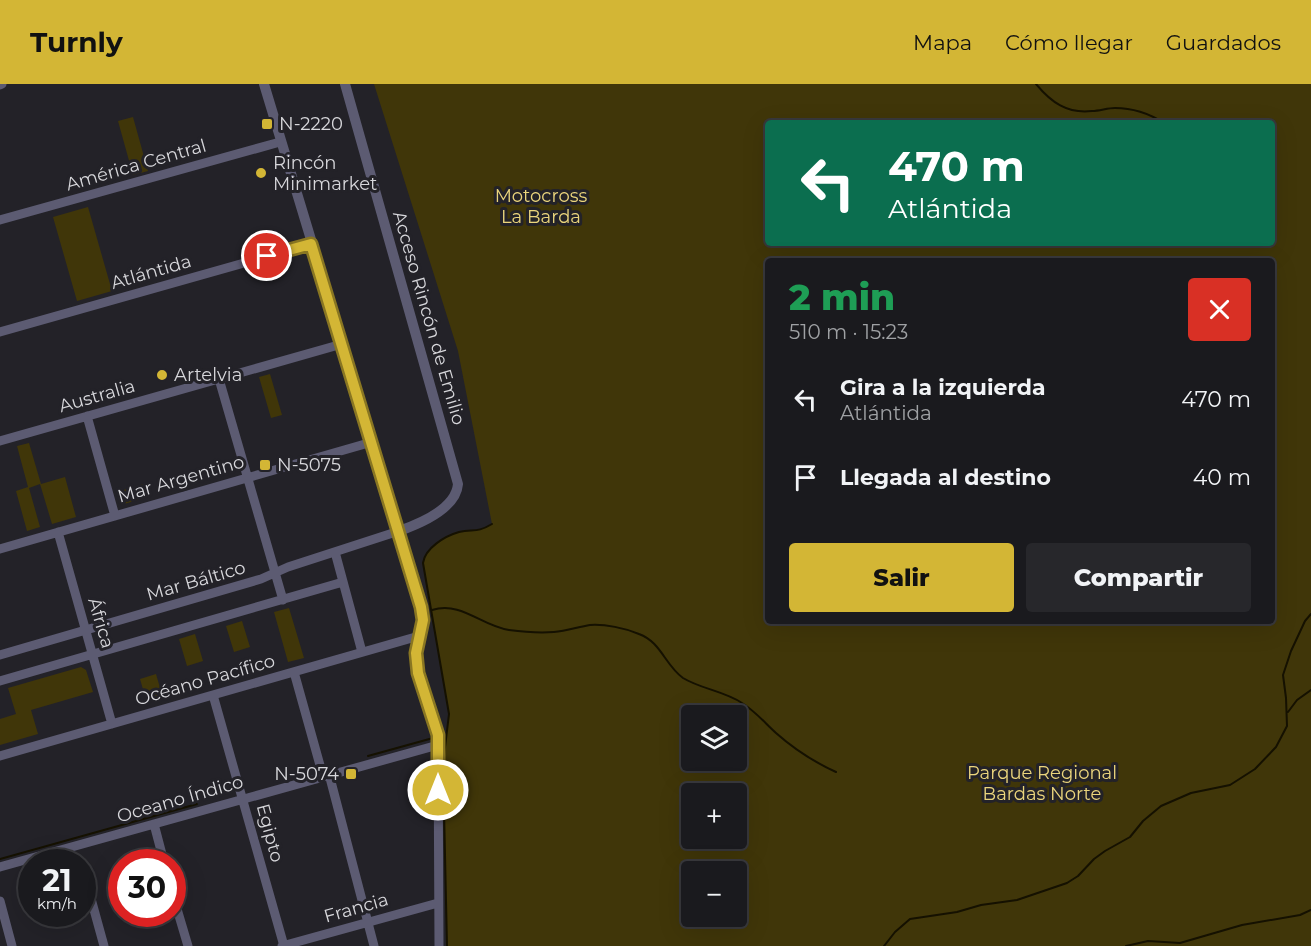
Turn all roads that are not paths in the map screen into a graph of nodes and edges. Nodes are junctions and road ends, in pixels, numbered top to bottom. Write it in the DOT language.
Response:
graph roads {
  1 [pos="264,84"];
  2 [pos="345,84"];
  3 [pos="280,142"];
  4 [pos="0,220"];
  5 [pos="311,244"];
  6 [pos="0,332"];
  7 [pos="342,344"];
  8 [pos="219,379"];
  9 [pos="87,416"];
  10 [pos="0,441"];
  11 [pos="372,442"];
  12 [pos="248,477"];
  13 [pos="114,516"];
  14 [pos="399,531"];
  15 [pos="58,532"];
  16 [pos="0,549"];
  17 [pos="335,552"];
  18 [pos="275,574"];
  19 [pos="343,582"];
  20 [pos="283,600"];
  21 [pos="86,630"];
  22 [pos="419,636"];
  23 [pos="362,652"];
  24 [pos="0,655"];
  25 [pos="93,655"];
  26 [pos="294,672"];
  27 [pos="0,681"];
  28 [pos="213,695"];
  29 [pos="112,724"];
  30 [pos="438,745"];
  31 [pos="0,756"];
  32 [pos="326,775"];
  33 [pos="243,798"];
  34 [pos="154,824"];
  35 [pos="77,846"];
  36 [pos="78,849"];
  37 [pos="161,849"];
  38 [pos="0,867"];
  39 [pos="0,901"];
  40 [pos="438,903"];
  41 [pos="96,916"];
  42 [pos="368,922"];
  43 [pos="182,927"];
  44 [pos="12,946"];
  45 [pos="104,946"];
  46 [pos="188,946"];
  47 [pos="283,946"];
  48 [pos="374,946"];
  49 [pos="439,946"];
  1 -- 3 [label="street"];
  2 -- 14 [label="street, Acceso Rincón de Emilio"];
  3 -- 4 [label="street, América Central"];
  3 -- 5 [label="street"];
  5 -- 6 [label="street, Atlántida"];
  5 -- 7 [label="street"];
  7 -- 8 [label="street, Australia"];
  7 -- 11 [label="street"];
  8 -- 9 [label="street, Australia"];
  8 -- 12 [label="street"];
  9 -- 10 [label="street, Australia"];
  9 -- 13 [label="street"];
  11 -- 12 [label="street, Mar Argentino"];
  11 -- 14 [label="street"];
  12 -- 13 [label="street, Mar Argentino"];
  12 -- 18 [label="street"];
  13 -- 15 [label="street, Mar Argentino"];
  14 -- 17 [label="street, Mar Báltico"];
  14 -- 22 [label="street"];
  15 -- 16 [label="street, Mar Argentino"];
  15 -- 21 [label="street, África"];
  17 -- 18 [label="street, Mar Báltico"];
  17 -- 19 [label="street"];
  18 -- 20 [label="street"];
  18 -- 21 [label="street, Mar Báltico"];
  19 -- 20 [label="street"];
  19 -- 23 [label="street"];
  20 -- 25 [label="street"];
  21 -- 24 [label="street, Mar Báltico"];
  21 -- 25 [label="street, África"];
  22 -- 23 [label="street, Océano Pacífico"];
  22 -- 30 [label="street"];
  23 -- 26 [label="street, Océano Pacífico"];
  25 -- 27 [label="street"];
  25 -- 29 [label="street, África"];
  26 -- 28 [label="street, Océano Pacífico"];
  26 -- 32 [label="street"];
  28 -- 29 [label="street, Océano Pacífico"];
  28 -- 33 [label="street, Egipto"];
  29 -- 31 [label="street, Océano Pacífico"];
  30 -- 32 [label="street, Oceano Índico"];
  30 -- 40 [label="street"];
  32 -- 33 [label="street, Oceano Índico"];
  32 -- 42 [label="street"];
  33 -- 34 [label="street, Oceano Índico"];
  33 -- 47 [label="street, Egipto"];
  34 -- 35 [label="street, Oceano Índico"];
  34 -- 37 [label="street"];
  35 -- 36 [label="street"];
  35 -- 38 [label="street, Oceano Índico"];
  39 -- 44 [label="street"];
  40 -- 42 [label="street, Francia"];
  40 -- 49 [label="street"];
  41 -- 45 [label="street"];
  42 -- 47 [label="street, Francia"];
  42 -- 48 [label="street"];
  43 -- 46 [label="street"];
}
